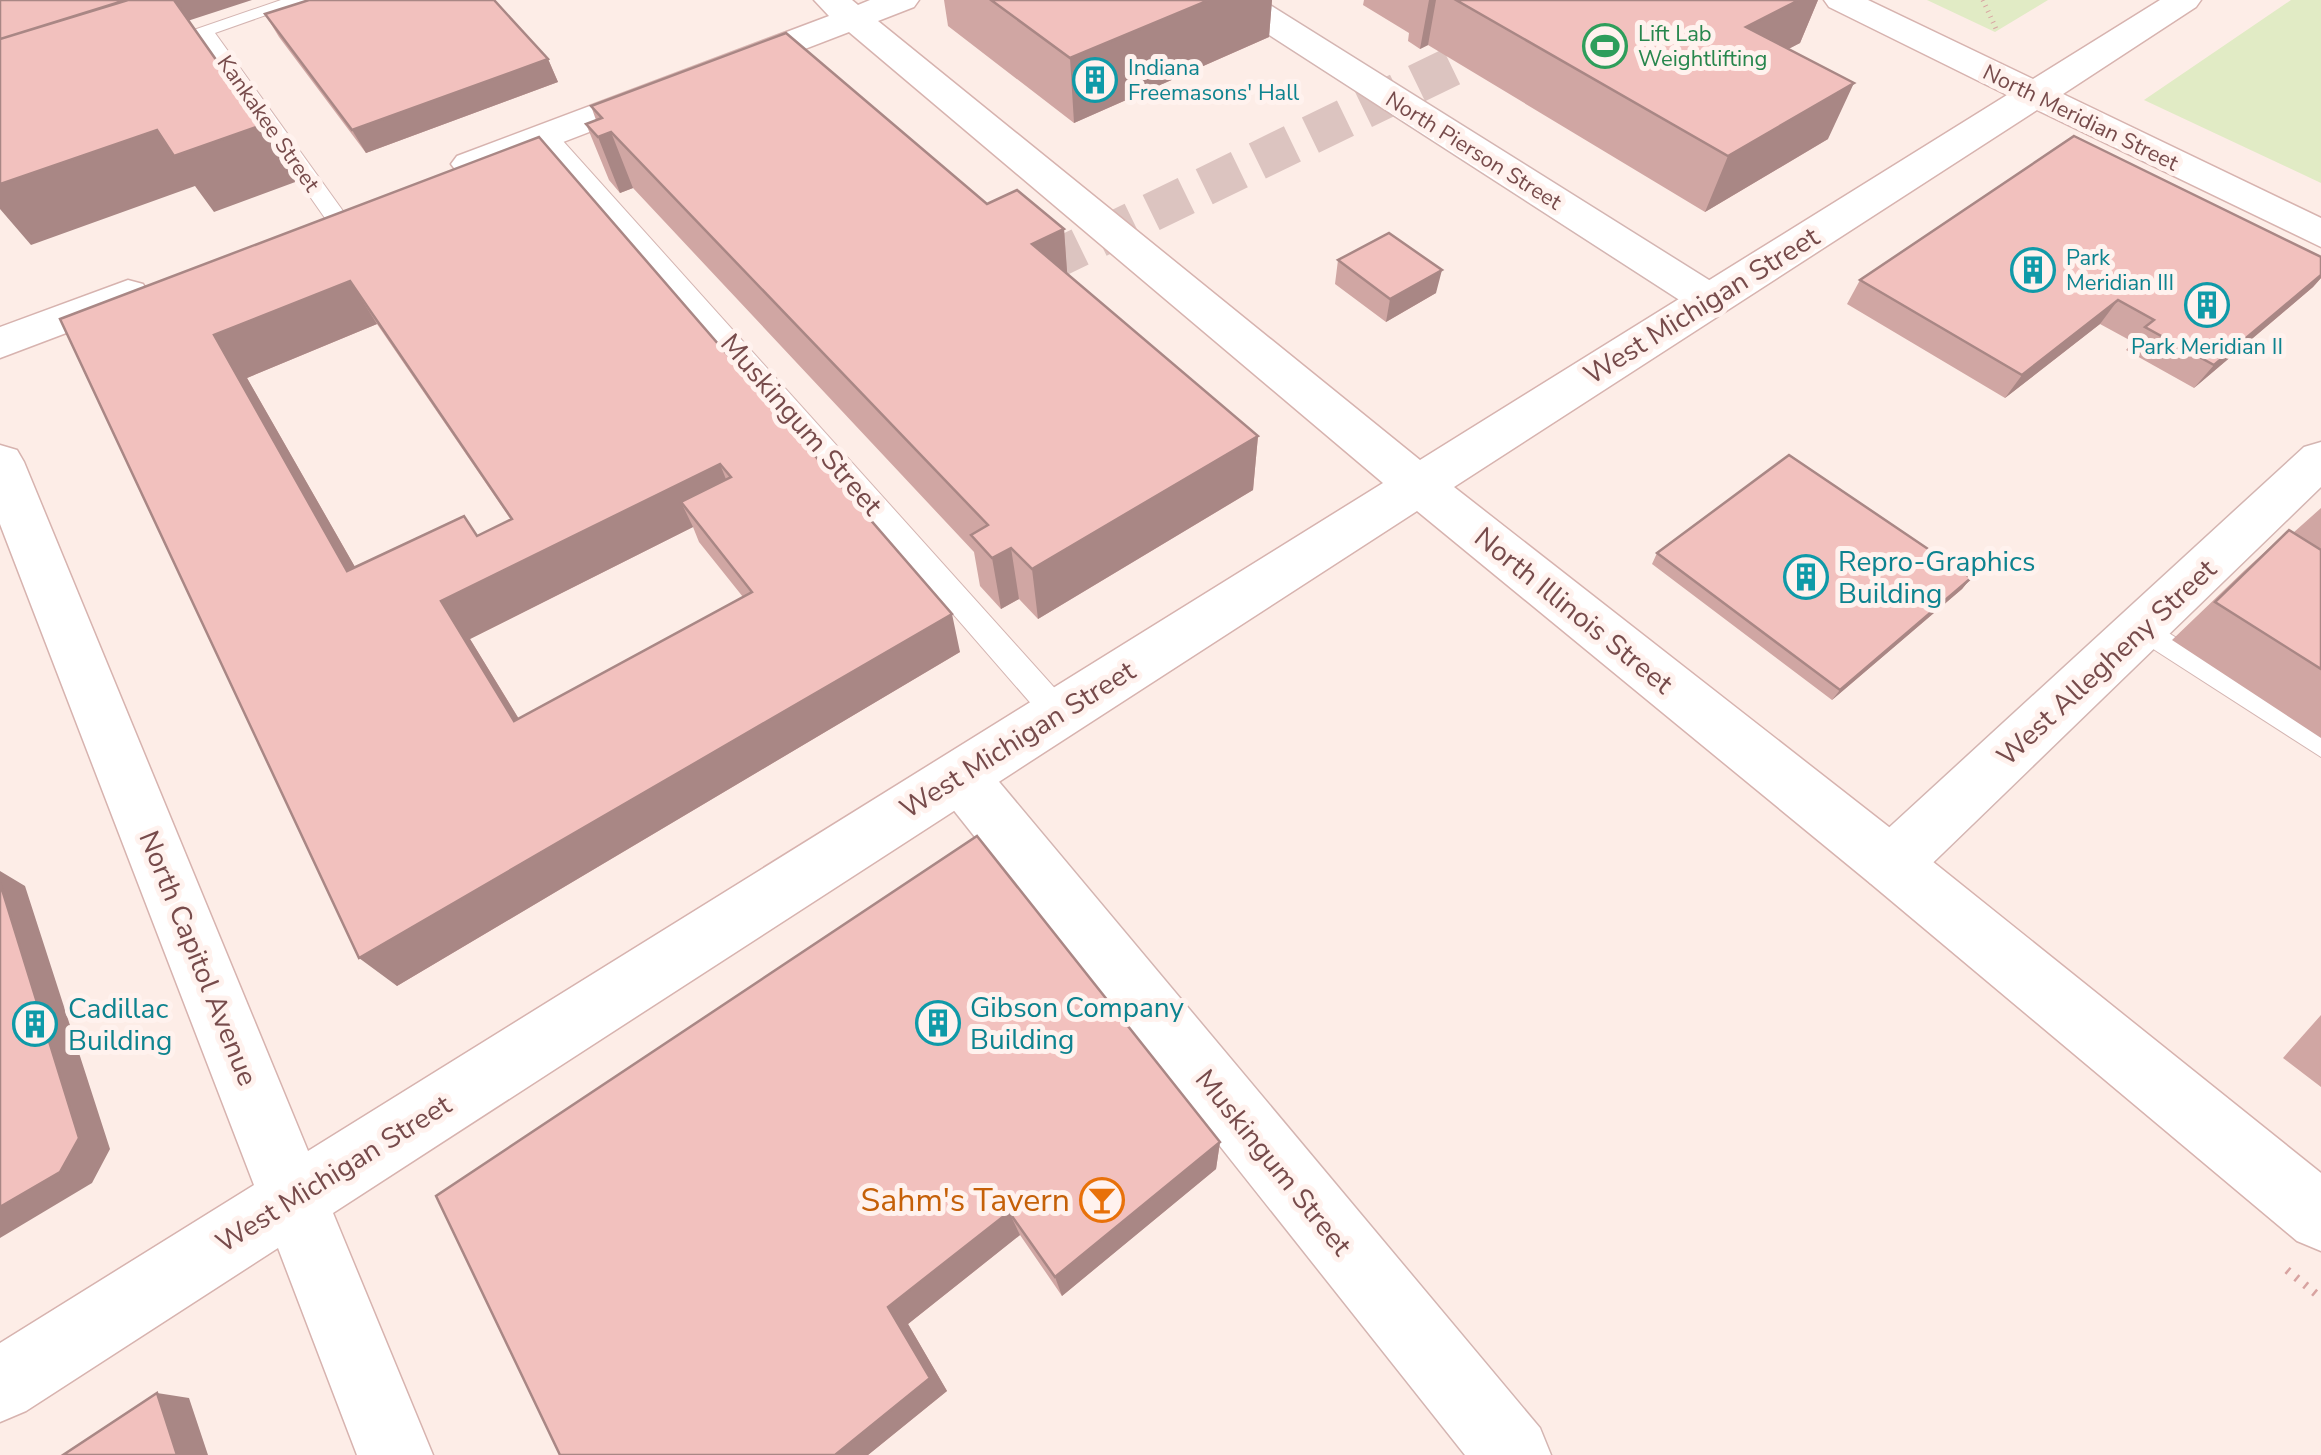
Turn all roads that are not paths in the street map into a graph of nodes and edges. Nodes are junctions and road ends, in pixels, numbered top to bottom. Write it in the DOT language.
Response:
graph roads {
  1 [pos="300,0"];
  2 [pos="902,0"];
  3 [pos="1238,0"];
  4 [pos="1840,0"];
  5 [pos="2184,0"];
  6 [pos="842,9"];
  7 [pos="204,31"];
  8 [pos="148,49"];
  9 [pos="2035,94"];
  10 [pos="547,135"];
  11 [pos="441,176"];
  12 [pos="335,216"];
  13 [pos="2321,234"];
  14 [pos="158,283"];
  15 [pos="1710,300"];
  16 [pos="0,343"];
  17 [pos="2321,459"];
  18 [pos="0,462"];
  19 [pos="1418,485"];
  20 [pos="2142,628"];
  21 [pos="1058,714"];
  22 [pos="2321,744"];
  23 [pos="960,776"];
  24 [pos="1891,864"];
  25 [pos="294,1196"];
  26 [pos="2321,1217"];
  27 [pos="0,1385"];
  28 [pos="395,1455"];
  29 [pos="1513,1455"];
  1 -- 7 [label="lane"];
  2 -- 6 [label="main road"];
  3 -- 15 [label="main road, North Pierson Street"];
  4 -- 9 [label="main road, North Meridian Street"];
  5 -- 9 [label="main road, West Michigan Street"];
  6 -- 10 [label="main road"];
  6 -- 19 [label="main road, North Illinois Street"];
  7 -- 8 [label="lane"];
  7 -- 12 [label="lane, Kankakee Street"];
  9 -- 13 [label="main road, North Meridian Street"];
  9 -- 15 [label="main road, West Michigan Street"];
  10 -- 11 [label="main road"];
  10 -- 21 [label="lane, Muskingum Street"];
  14 -- 16 [label="main road"];
  15 -- 19 [label="main road, West Michigan Street"];
  17 -- 20 [label="main road, West Allegheny Street"];
  18 -- 25 [label="main road, North Capitol Avenue"];
  19 -- 21 [label="main road, West Michigan Street"];
  19 -- 24 [label="main road, North Illinois Street"];
  20 -- 22 [label="lane"];
  20 -- 24 [label="main road, West Allegheny Street"];
  21 -- 23 [label="main road, West Michigan Street"];
  23 -- 25 [label="main road, West Michigan Street"];
  23 -- 29 [label="main road, Muskingum Street"];
  24 -- 26 [label="main road, North Illinois Street"];
  25 -- 27 [label="main road, West Michigan Street"];
  25 -- 28 [label="main road, North Capitol Avenue"];
}
